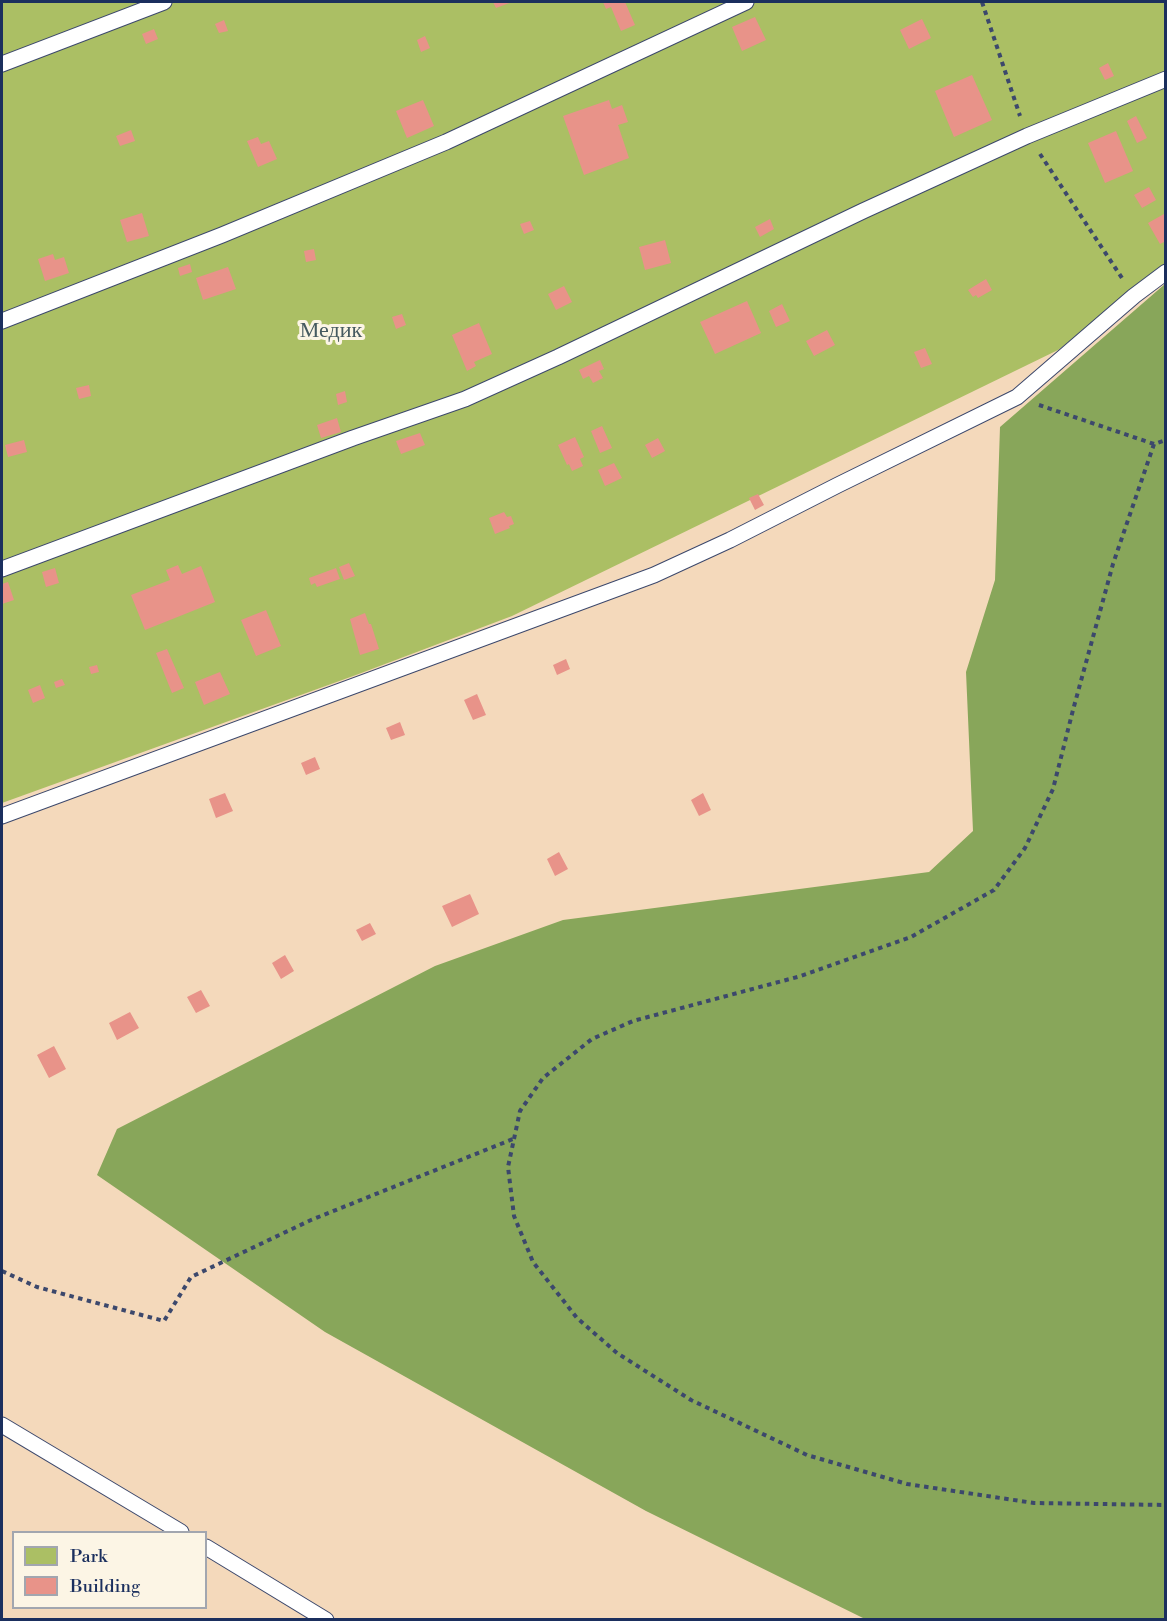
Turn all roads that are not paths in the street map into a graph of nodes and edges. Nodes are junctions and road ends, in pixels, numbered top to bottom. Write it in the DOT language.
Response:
graph roads {
  1 [pos="164,2"];
  2 [pos="746,2"];
  3 [pos="2,64"];
  4 [pos="1166,80"];
  5 [pos="1166,272"];
  6 [pos="2,321"];
  7 [pos="2,569"];
  8 [pos="2,816"];
  9 [pos="2,1425"];
  10 [pos="178,1531"];
  11 [pos="207,1548"];
  12 [pos="326,1620"];
  1 -- 3 [label="lane"];
  2 -- 6 [label="lane"];
  4 -- 7 [label="lane"];
  5 -- 8 [label="lane"];
  9 -- 10 [label="lane"];
  11 -- 12 [label="lane"];
}
